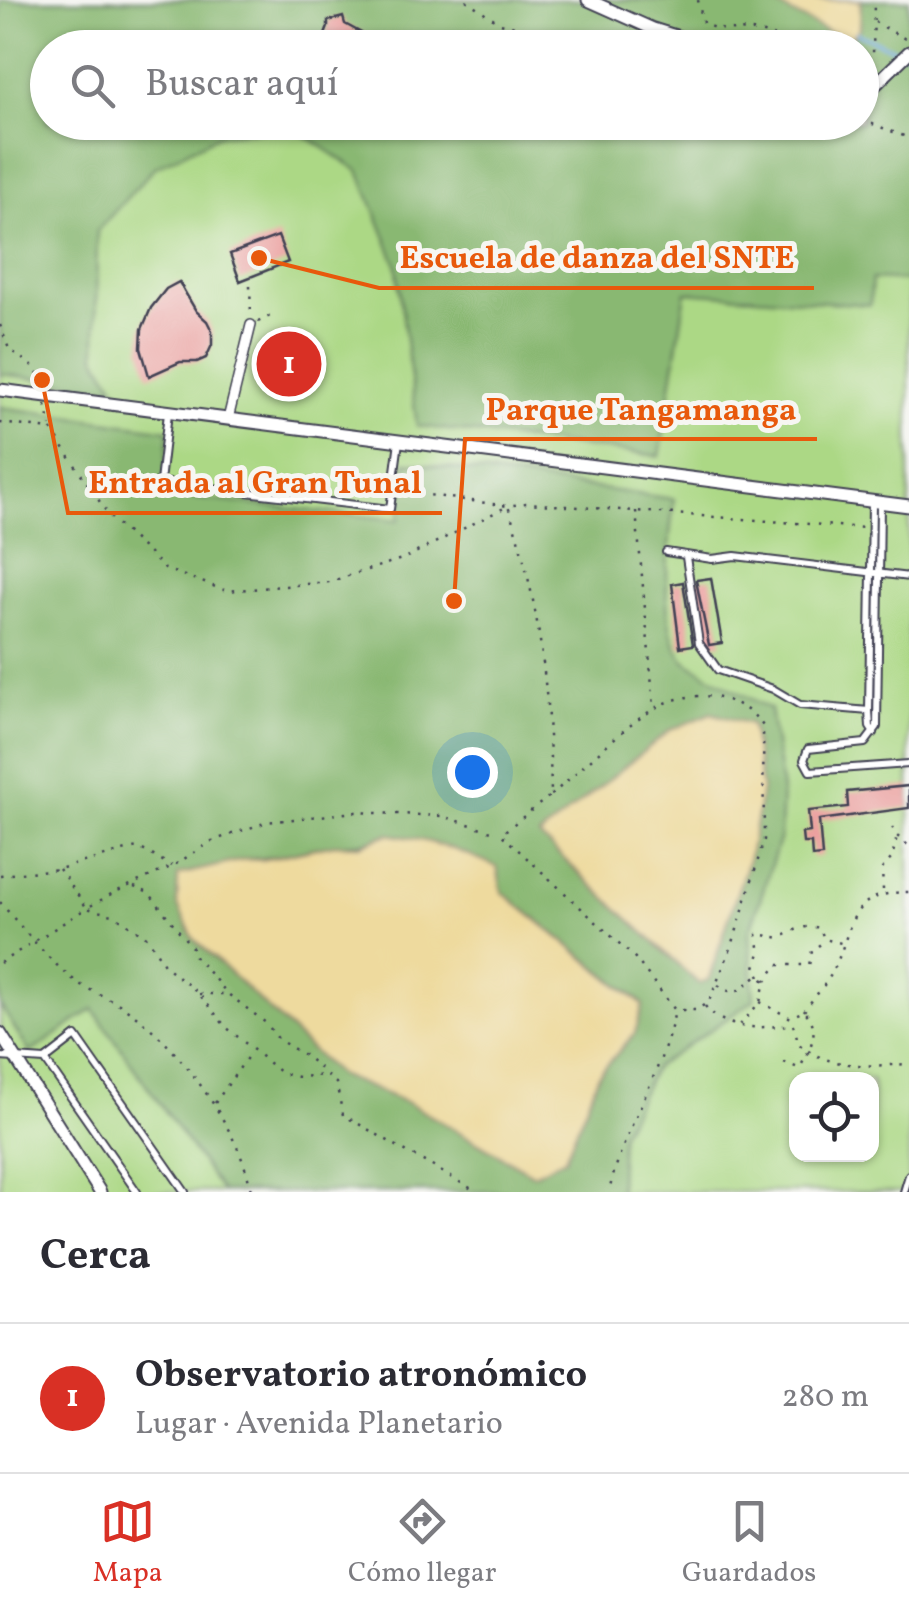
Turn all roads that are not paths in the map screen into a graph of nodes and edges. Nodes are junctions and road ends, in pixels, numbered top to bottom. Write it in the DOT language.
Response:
graph roads {
  1 [pos="588,0"];
  2 [pos="656,30"];
  3 [pos="906,55"];
  4 [pos="879,81"];
  5 [pos="252,325"];
  6 [pos="0,390"];
  7 [pos="168,412"];
  8 [pos="228,420"];
  9 [pos="399,442"];
  10 [pos="876,502"];
  11 [pos="909,506"];
  12 [pos="666,552"];
  13 [pos="686,557"];
  14 [pos="875,573"];
  15 [pos="909,577"];
  16 [pos="869,712"];
  17 [pos="874,733"];
  18 [pos="909,764"];
  19 [pos="0,1033"];
  20 [pos="0,1057"];
  21 [pos="16,1060"];
  22 [pos="45,1060"];
  23 [pos="909,1176"];
  24 [pos="100,1192"];
  25 [pos="137,1192"];
  26 [pos="185,1192"];
  27 [pos="904,1192"];
  1 -- 2 [label="street"];
  3 -- 4 [label="street"];
  5 -- 8 [label="street"];
  6 -- 7 [label="street"];
  7 -- 8 [label="street"];
  7 -- 9 [label="lane"];
  8 -- 9 [label="street"];
  9 -- 10 [label="street"];
  10 -- 11 [label="street"];
  10 -- 14 [label="lane"];
  10 -- 14 [label="lane"];
  12 -- 13 [label="lane"];
  13 -- 14 [label="lane"];
  13 -- 16 [label="lane"];
  14 -- 15 [label="lane"];
  14 -- 16 [label="lane"];
  14 -- 17 [label="lane"];
  16 -- 17 [label="lane"];
  17 -- 18 [label="lane"];
  19 -- 21 [label="street"];
  20 -- 21 [label="lane"];
  21 -- 22 [label="lane"];
  21 -- 24 [label="street"];
  22 -- 25 [label="lane"];
  22 -- 26 [label="lane"];
  23 -- 27 [label="lane"];
}
